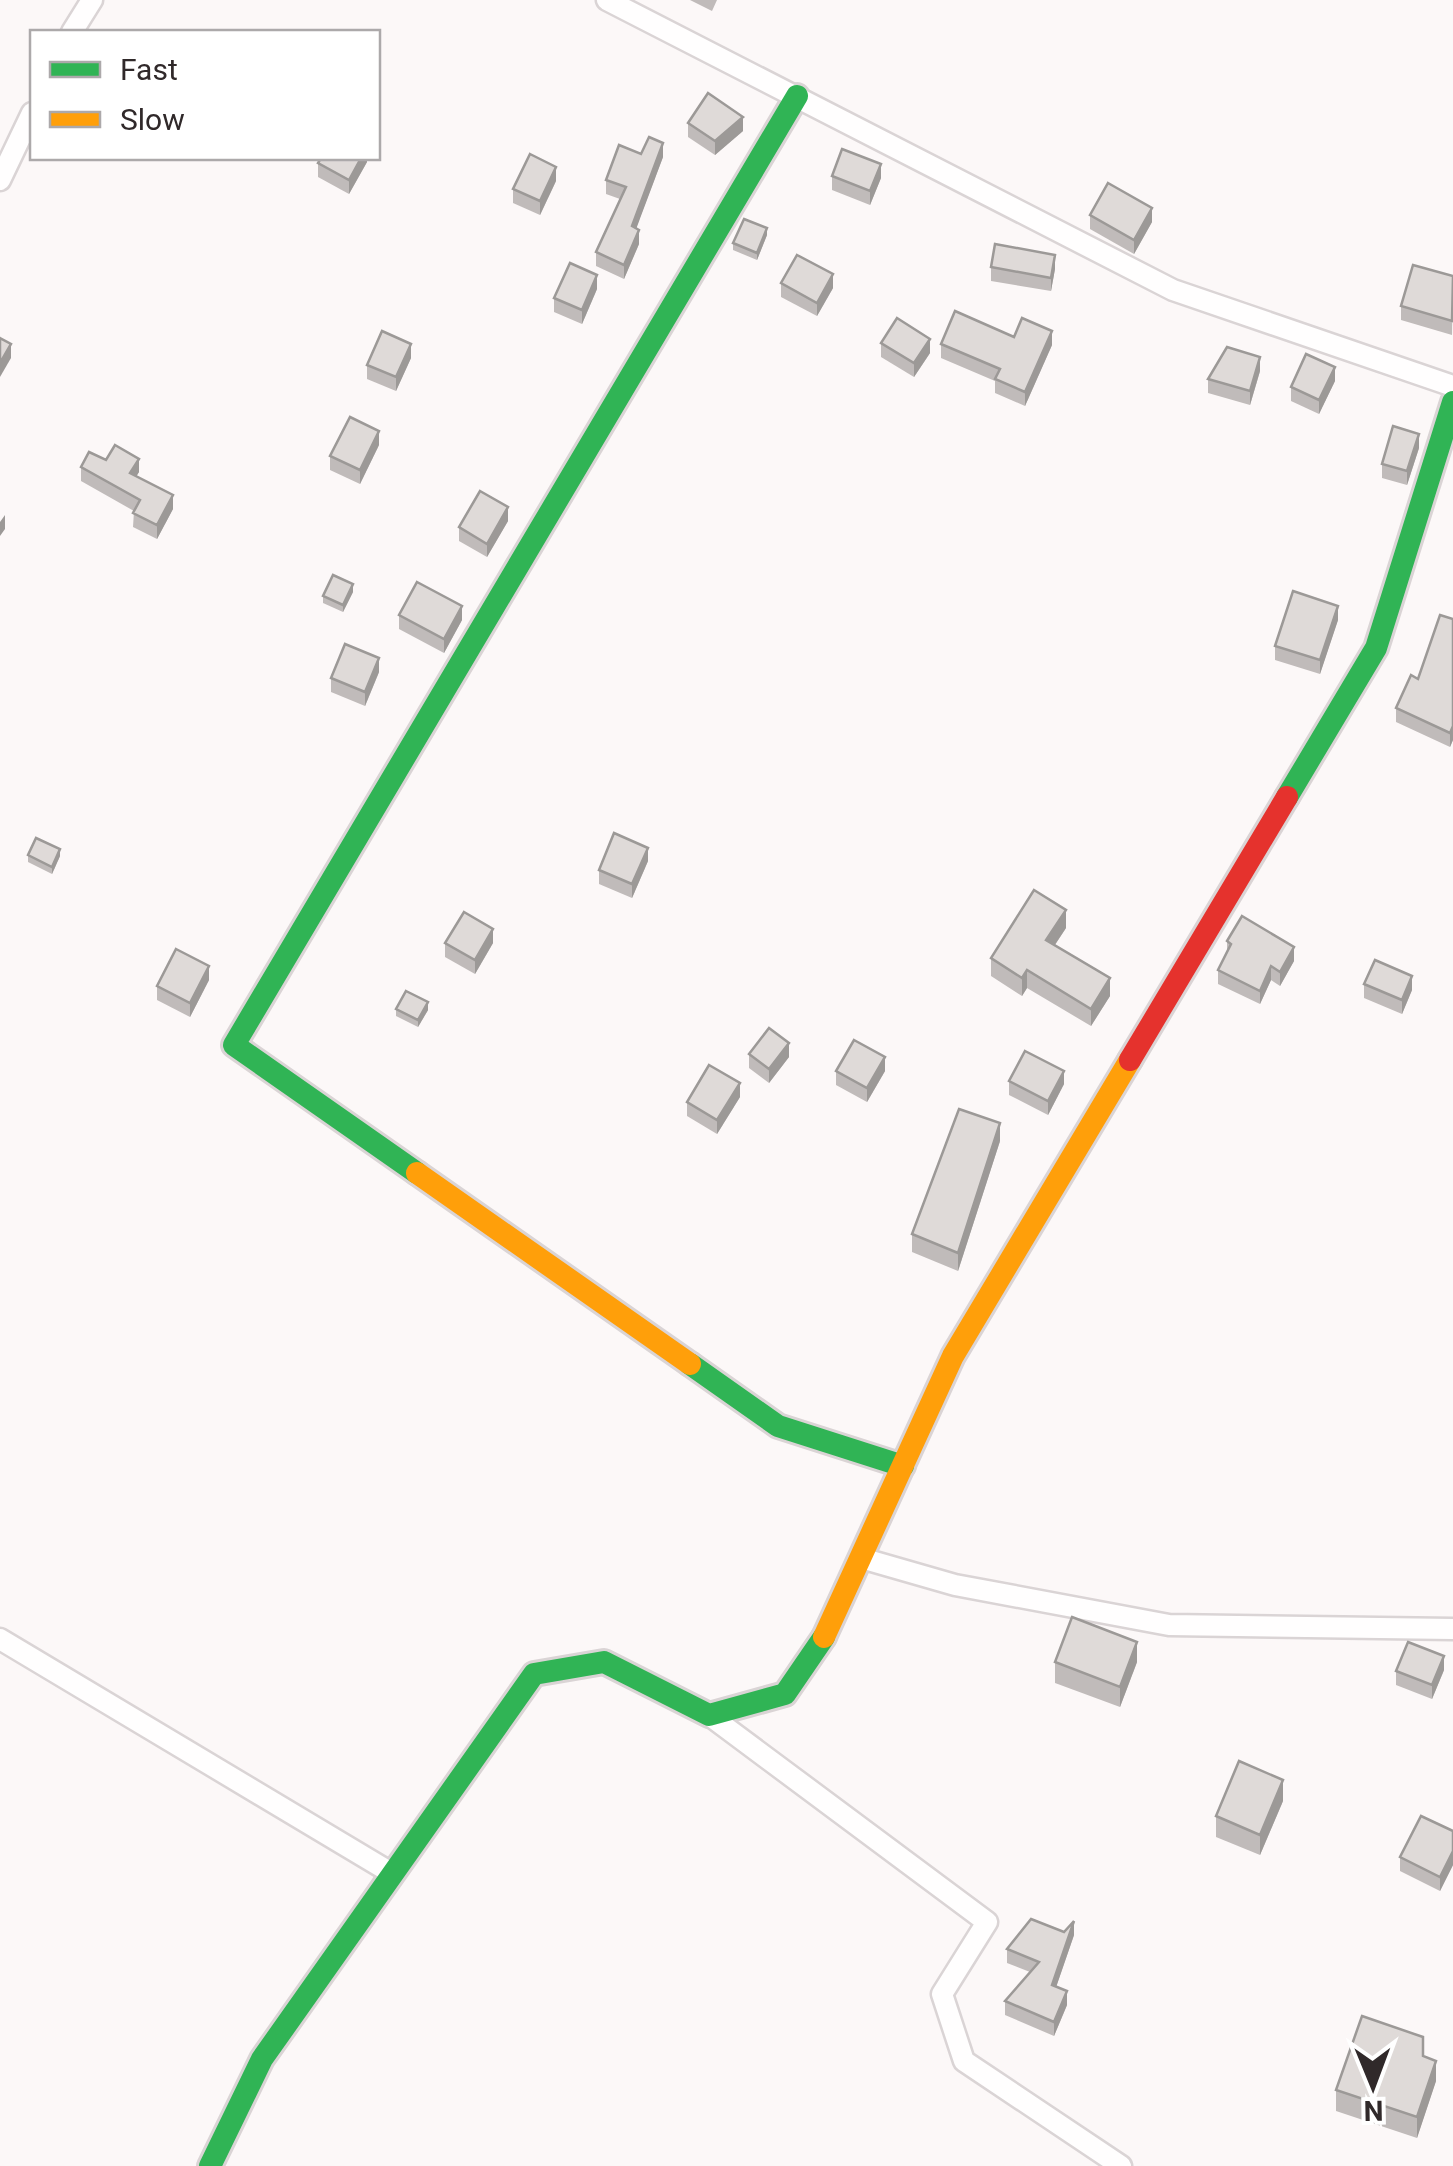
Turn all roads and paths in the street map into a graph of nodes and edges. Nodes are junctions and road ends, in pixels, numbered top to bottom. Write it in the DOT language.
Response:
graph roads {
  1 [pos="92,0"];
  2 [pos="607,0"];
  3 [pos="73,30"];
  4 [pos="798,96"];
  5 [pos="30,117"];
  6 [pos="0,180"];
  7 [pos="1453,386"];
  8 [pos="1453,402"];
  9 [pos="903,1466"];
  10 [pos="860,1558"];
  11 [pos="1453,1628"];
  12 [pos="0,1639"];
  13 [pos="709,1715"];
  14 [pos="393,1874"];
  15 [pos="210,2166"];
  16 [pos="1121,2166"];
  1 -- 3 [label="street"];
  2 -- 4 [label="street"];
  4 -- 7 [label="street"];
  4 -- 9 [label="street"];
  5 -- 6 [label="street"];
  8 -- 9 [label="street"];
  9 -- 10 [label="street"];
  10 -- 11 [label="street"];
  10 -- 13 [label="street"];
  12 -- 14 [label="street"];
  13 -- 14 [label="street"];
  13 -- 16 [label="street"];
  14 -- 15 [label="street"];
}
